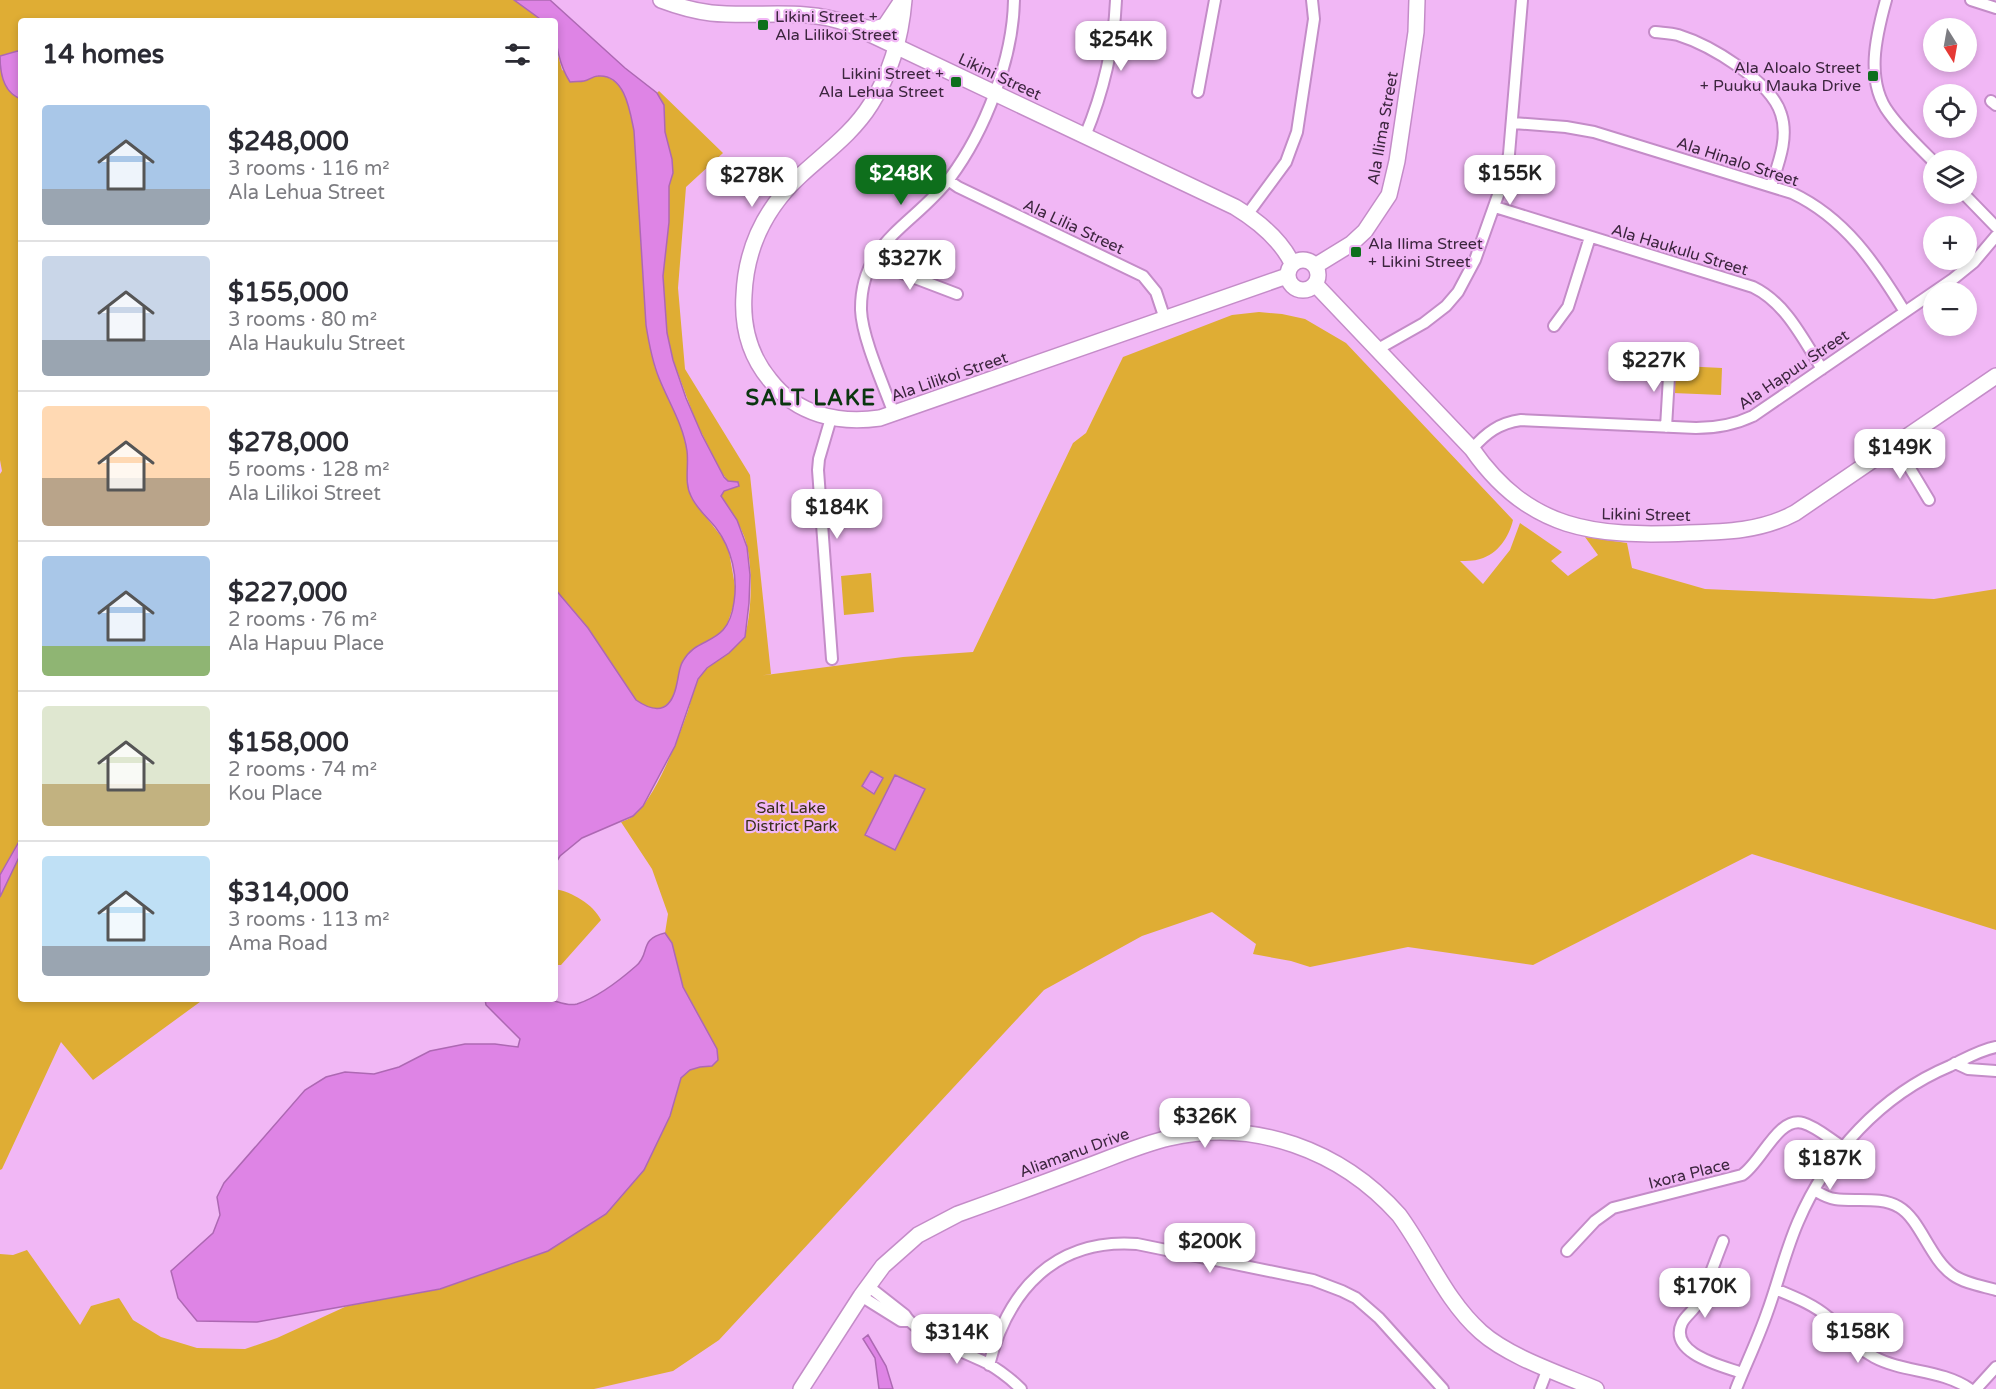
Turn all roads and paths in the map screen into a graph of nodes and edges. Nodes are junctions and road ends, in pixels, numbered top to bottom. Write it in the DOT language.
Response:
graph roads {
  1 [pos="661,0"];
  2 [pos="903,0"];
  3 [pos="1014,0"];
  4 [pos="1116,0"];
  5 [pos="1215,0"];
  6 [pos="1312,0"];
  7 [pos="1417,0"];
  8 [pos="1522,0"];
  9 [pos="1886,0"];
  10 [pos="1971,0"];
  11 [pos="1996,8"];
  12 [pos="849,24"];
  13 [pos="1655,32"];
  14 [pos="895,48"];
  15 [pos="994,92"];
  16 [pos="1198,92"];
  17 [pos="1513,123"];
  18 [pos="1085,136"];
  19 [pos="1923,150"];
  20 [pos="948,180"];
  21 [pos="1771,186"];
  22 [pos="1974,204"];
  23 [pos="1495,207"];
  24 [pos="1247,215"];
  25 [pos="1996,227"];
  26 [pos="1996,236"];
  27 [pos="1590,237"];
  28 [pos="873,262"];
  29 [pos="1315,266"];
  30 [pos="1290,270"];
  31 [pos="1315,284"];
  32 [pos="957,294"];
  33 [pos="1905,312"];
  34 [pos="1165,319"];
  35 [pos="1554,326"];
  36 [pos="1378,349"];
  37 [pos="1670,360"];
  38 [pos="1822,369"];
  39 [pos="1995,378"];
  40 [pos="894,414"];
  41 [pos="831,418"];
  42 [pos="1666,427"];
  43 [pos="1896,445"];
  44 [pos="1472,449"];
  45 [pos="1929,500"];
  46 [pos="832,659"];
  47 [pos="1996,1047"];
  48 [pos="1955,1064"];
  49 [pos="1996,1071"];
  50 [pos="1843,1147"];
  51 [pos="1814,1190"];
  52 [pos="1723,1241"];
  53 [pos="1567,1251"];
  54 [pos="1775,1289"];
  55 [pos="1996,1290"];
  56 [pos="864,1291"];
  57 [pos="989,1365"];
  58 [pos="1996,1367"];
  59 [pos="1548,1368"];
  60 [pos="1742,1373"];
  61 [pos="801,1389"];
  62 [pos="1021,1389"];
  63 [pos="1443,1389"];
  64 [pos="1540,1389"];
  65 [pos="1596,1389"];
  66 [pos="1736,1389"];
  67 [pos="1970,1389"];
  68 [pos="1976,1389"];
  1 -- 12 [label="street, Likini Street"];
  2 -- 12 [label="street"];
  2 -- 14 [label="street, Ala Lilikoi Street"];
  3 -- 15 [label="street"];
  4 -- 18 [label="street"];
  5 -- 16 [label="street"];
  6 -- 24 [label="street"];
  7 -- 29 [label="street, Ala Ilima Street"];
  8 -- 17 [label="street"];
  9 -- 19 [label="street"];
  10 -- 11 [label="street"];
  12 -- 14 [label="street, Likini Street"];
  13 -- 21 [label="street"];
  14 -- 15 [label="street, Likini Street"];
  14 -- 41 [label="street, Ala Lilikoi Street"];
  15 -- 18 [label="street, Likini Street"];
  15 -- 20 [label="street"];
  17 -- 21 [label="street, Ala Hinalo Street"];
  17 -- 23 [label="street"];
  18 -- 24 [label="street, Likini Street"];
  20 -- 28 [label="street"];
  20 -- 34 [label="street, Ala Lilia Street"];
  21 -- 33 [label="street, Ala Hinalo Street"];
  22 -- 25 [label="street"];
  23 -- 27 [label="street, Ala Haukulu Street"];
  23 -- 36 [label="street"];
  24 -- 30 [label="street, Likini Street"];
  26 -- 33 [label="street, Ala Hapuu Street"];
  27 -- 35 [label="street"];
  27 -- 38 [label="street, Ala Haukulu Street"];
  28 -- 32 [label="street"];
  28 -- 40 [label="street"];
  29 -- 30 [label="street"];
  29 -- 31 [label="street"];
  30 -- 31 [label="street"];
  30 -- 34 [label="street, Ala Lilikoi Street"];
  31 -- 36 [label="street, Likini Street"];
  33 -- 38 [label="street, Ala Hapuu Street"];
  34 -- 40 [label="street, Ala Lilikoi Street"];
  36 -- 44 [label="street, Likini Street"];
  37 -- 42 [label="street"];
  38 -- 42 [label="street, Ala Hapuu Street"];
  39 -- 43 [label="street, Likini Street"];
  40 -- 41 [label="street, Ala Lilikoi Street"];
  41 -- 46 [label="street"];
  42 -- 44 [label="street, Ala Hapuu Street"];
  43 -- 44 [label="street, Likini Street"];
  43 -- 45 [label="street"];
  47 -- 48 [label="street"];
  48 -- 49 [label="street"];
  48 -- 50 [label="street"];
  50 -- 51 [label="street"];
  50 -- 53 [label="street, Ixora Place"];
  51 -- 54 [label="street"];
  51 -- 55 [label="street"];
  52 -- 60 [label="street"];
  54 -- 60 [label="street"];
  54 -- 67 [label="street"];
  56 -- 57 [label="street"];
  56 -- 59 [label="street, Aliamanu Drive"];
  56 -- 61 [label="street, Aliamanu Drive"];
  57 -- 62 [label="street"];
  57 -- 63 [label="street"];
  58 -- 68 [label="street"];
  59 -- 64 [label="street"];
  59 -- 65 [label="street, Aliamanu Drive"];
  60 -- 66 [label="street"];
}
